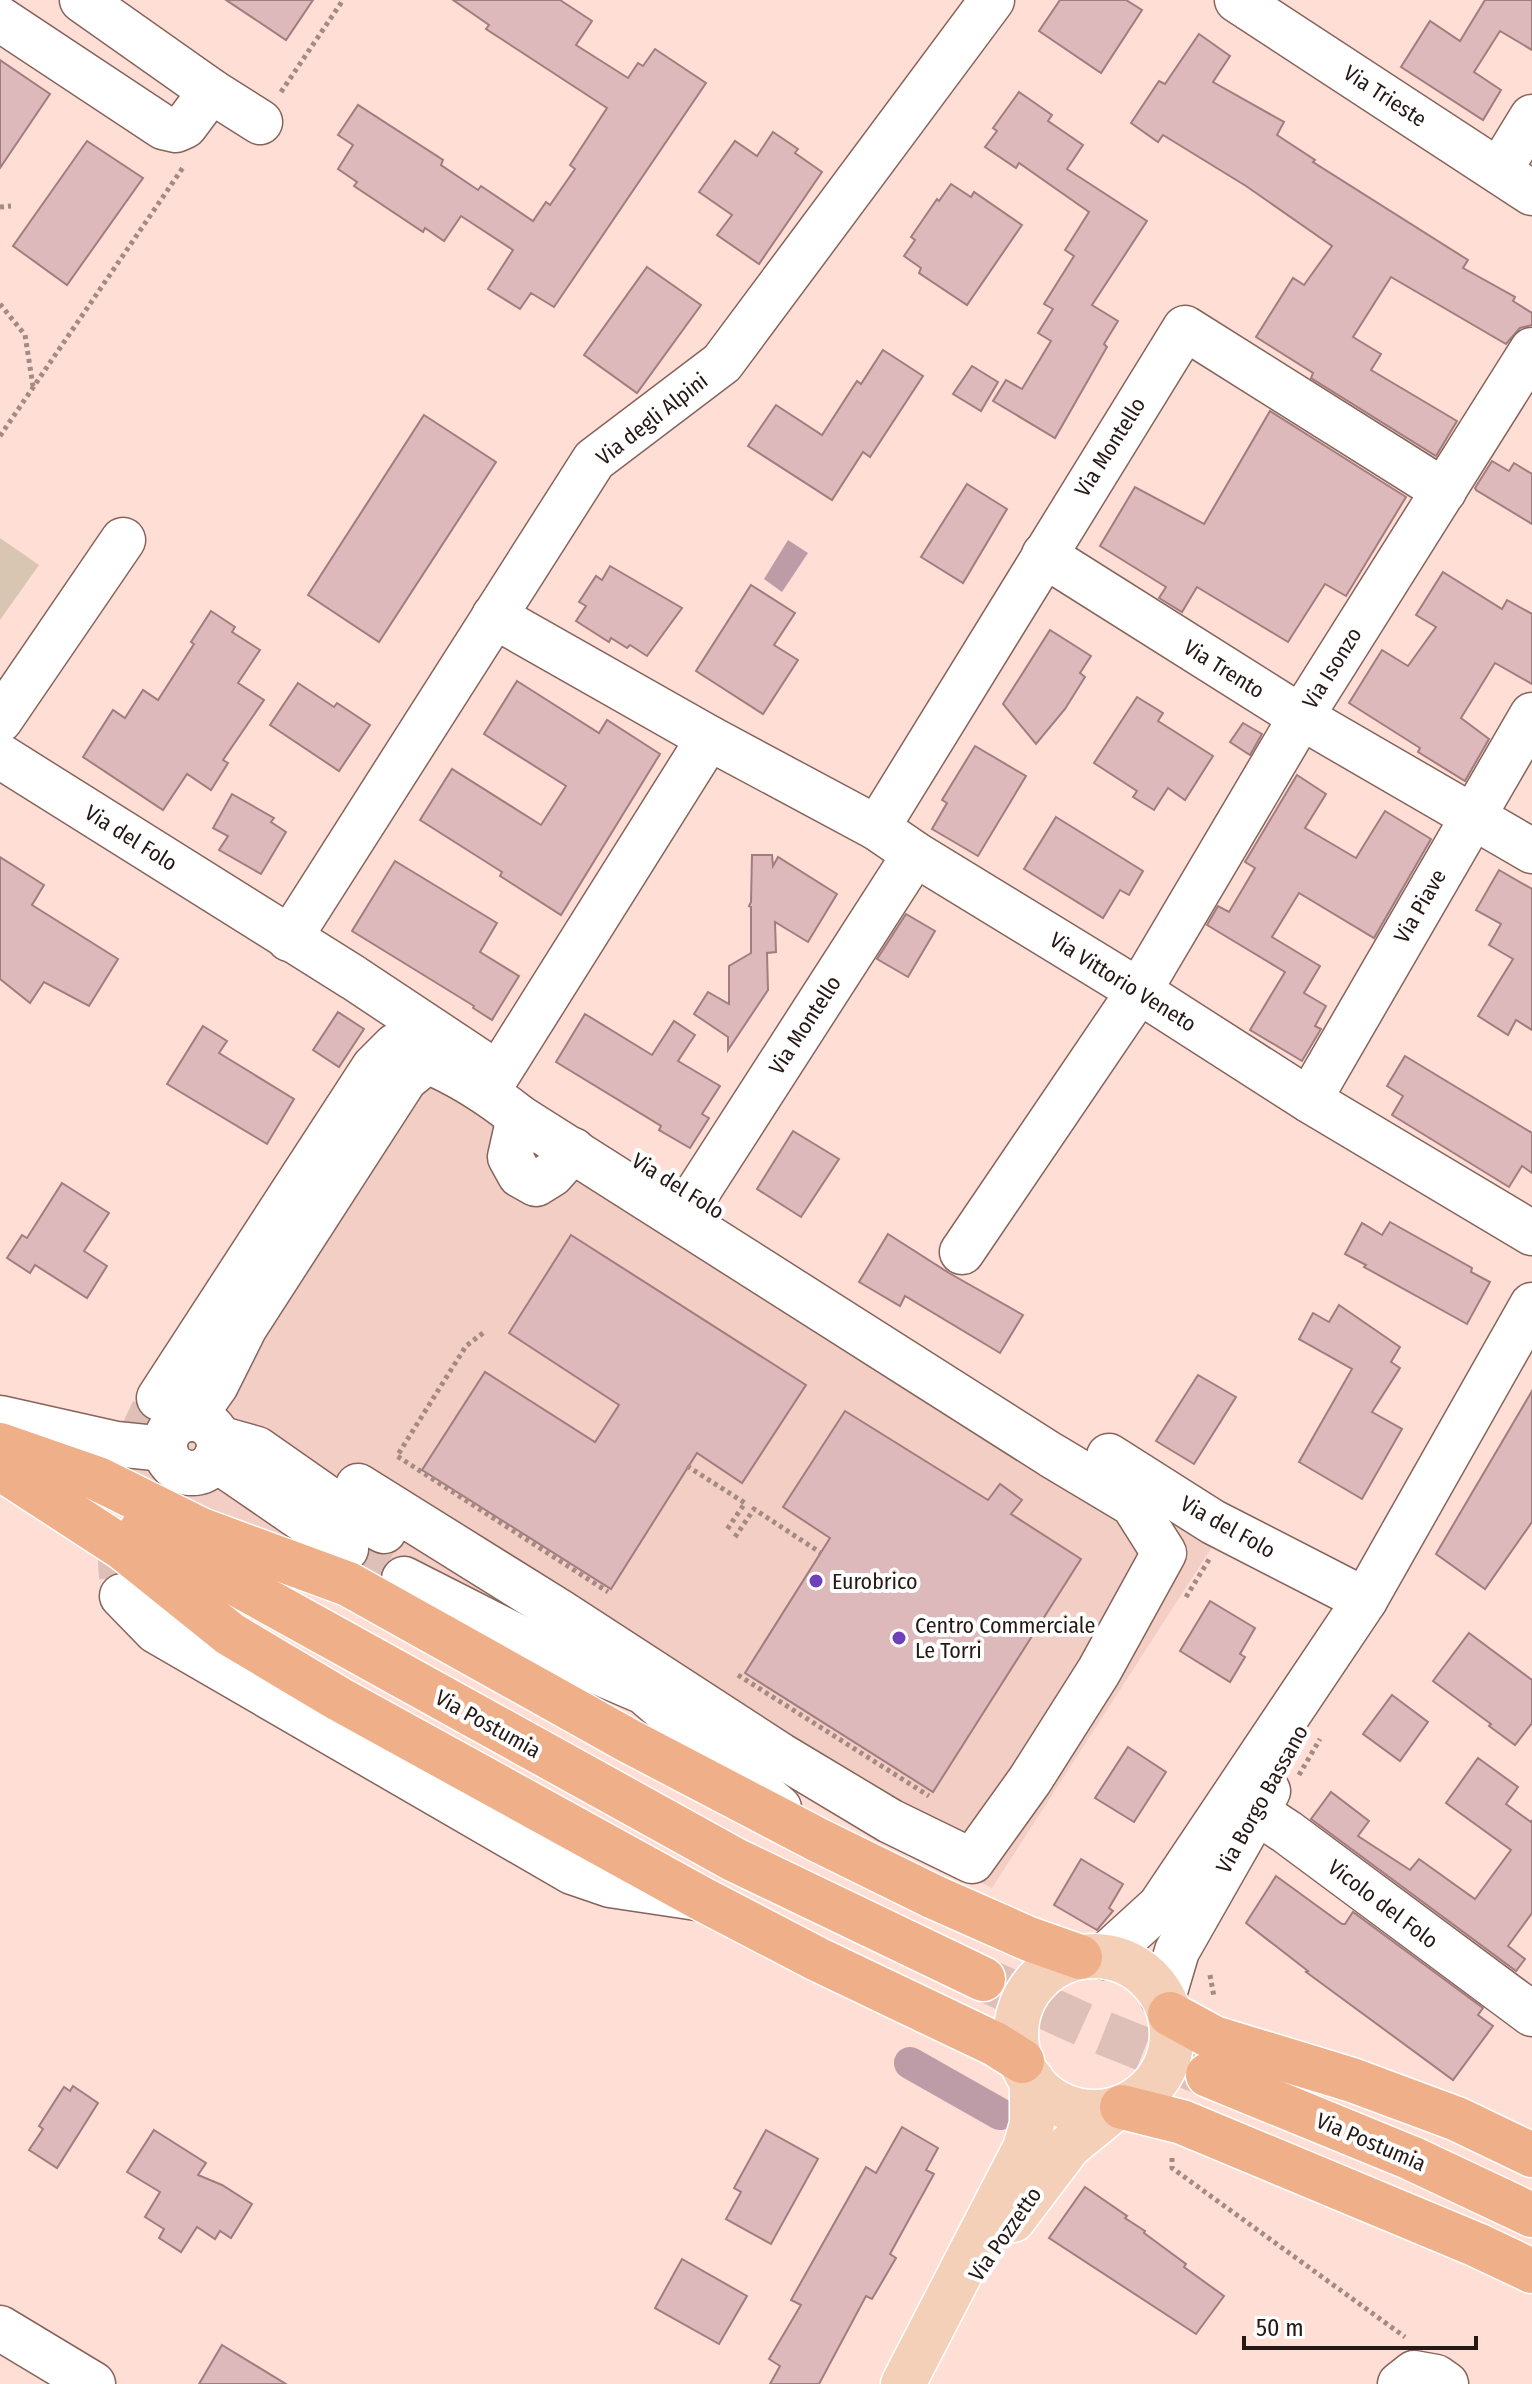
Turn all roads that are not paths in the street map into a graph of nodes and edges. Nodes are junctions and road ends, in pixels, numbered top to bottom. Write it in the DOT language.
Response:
graph roads {
  1 [pos="82,0"];
  2 [pos="992,0"];
  3 [pos="1237,0"];
  4 [pos="0,19"];
  5 [pos="211,91"];
  6 [pos="1532,117"];
  7 [pos="260,122"];
  8 [pos="1515,182"];
  9 [pos="1532,350"];
  10 [pos="1444,491"];
  11 [pos="123,540"];
  12 [pos="1044,555"];
  13 [pos="494,616"];
  14 [pos="1532,715"];
  15 [pos="1301,717"];
  16 [pos="0,720"];
  17 [pos="709,738"];
  18 [pos="0,756"];
  19 [pos="1472,815"];
  20 [pos="877,828"];
  21 [pos="1532,851"];
  22 [pos="915,854"];
  23 [pos="289,939"];
  24 [pos="1139,991"];
  25 [pos="498,1074"];
  26 [pos="1309,1100"];
  27 [pos="695,1196"];
  28 [pos="1532,1233"];
  29 [pos="962,1252"];
  30 [pos="1532,1305"];
  31 [pos="0,1418"];
  32 [pos="190,1433"];
  33 [pos="0,1445"];
  34 [pos="0,1455"];
  35 [pos="0,1468"];
  36 [pos="358,1486"];
  37 [pos="346,1549"];
  38 [pos="404,1579"];
  39 [pos="122,1596"];
  40 [pos="1365,1600"];
  41 [pos="644,1692"];
  42 [pos="1245,1804"];
  43 [pos="818,1840"];
  44 [pos="702,1899"];
  45 [pos="1092,1957"];
  46 [pos="983,1979"];
  47 [pos="1167,2006"];
  48 [pos="1532,2014"];
  49 [pos="1027,2070"];
  50 [pos="1208,2075"];
  51 [pos="1118,2108"];
  52 [pos="1532,2155"];
  53 [pos="1532,2215"];
  54 [pos="1532,2271"];
  55 [pos="0,2328"];
  56 [pos="907,2377"];
  57 [pos="93,2384"];
  1 -- 5 [label="street"];
  2 -- 13 [label="street, Via degli Alpini"];
  3 -- 8 [label="street, Via Trieste"];
  4 -- 5 [label="street"];
  5 -- 7 [label="street"];
  6 -- 8 [label="street"];
  9 -- 10 [label="street, Via Isonzo"];
  10 -- 12 [label="street, Via Montello"];
  10 -- 15 [label="street, Via Isonzo"];
  11 -- 16 [label="street"];
  12 -- 15 [label="street, Via Trento"];
  12 -- 20 [label="street, Via Montello"];
  13 -- 17 [label="street, Via Vittorio Veneto"];
  13 -- 23 [label="street, Via degli Alpini"];
  14 -- 19 [label="street, Via Piave"];
  15 -- 19 [label="street, Via Trento"];
  15 -- 24 [label="street, Via Isonzo"];
  17 -- 20 [label="street, Via Vittorio Veneto"];
  17 -- 25 [label="street"];
  18 -- 23 [label="street, Via del Folo"];
  19 -- 21 [label="street, Via Trento"];
  19 -- 26 [label="street, Via Piave"];
  20 -- 22 [label="street, Via Vittorio Veneto"];
  22 -- 24 [label="street, Via Vittorio Veneto"];
  22 -- 27 [label="street, Via Montello"];
  23 -- 25 [label="street, Via del Folo"];
  24 -- 26 [label="street, Via Vittorio Veneto"];
  24 -- 29 [label="street, Via Isonzo"];
  25 -- 27 [label="street, Via del Folo"];
  26 -- 28 [label="street, Via Vittorio Veneto"];
  27 -- 40 [label="street, Via del Folo"];
  30 -- 40 [label="street, Via Borgo Bassano"];
  31 -- 32 [label="street"];
  32 -- 36 [label="street"];
  32 -- 37 [label="street"];
  32 -- 41 [label="street"];
  33 -- 43 [label="highway"];
  34 -- 46 [label="highway, Via Postumia"];
  35 -- 44 [label="highway"];
  38 -- 41 [label="street"];
  39 -- 44 [label="street"];
  40 -- 42 [label="street, Via Borgo Bassano"];
  41 -- 43 [label="street"];
  42 -- 45 [label="street, Via Borgo Bassano"];
  42 -- 47 [label="street, Via Borgo Bassano"];
  42 -- 48 [label="street, Vicolo del Folo"];
  43 -- 45 [label="highway"];
  44 -- 49 [label="highway"];
  45 -- 47 [label="main road"];
  45 -- 49 [label="main road, Via Borgo Bassano"];
  47 -- 51 [label="main road, Via Borgo Bassano"];
  47 -- 52 [label="highway"];
  49 -- 51 [label="main road"];
  49 -- 56 [label="main road, Via Pozzetto"];
  50 -- 53 [label="highway, Via Postumia"];
  51 -- 54 [label="highway"];
  51 -- 56 [label="main road, Via Pozzetto"];
  55 -- 57 [label="street"];
}
